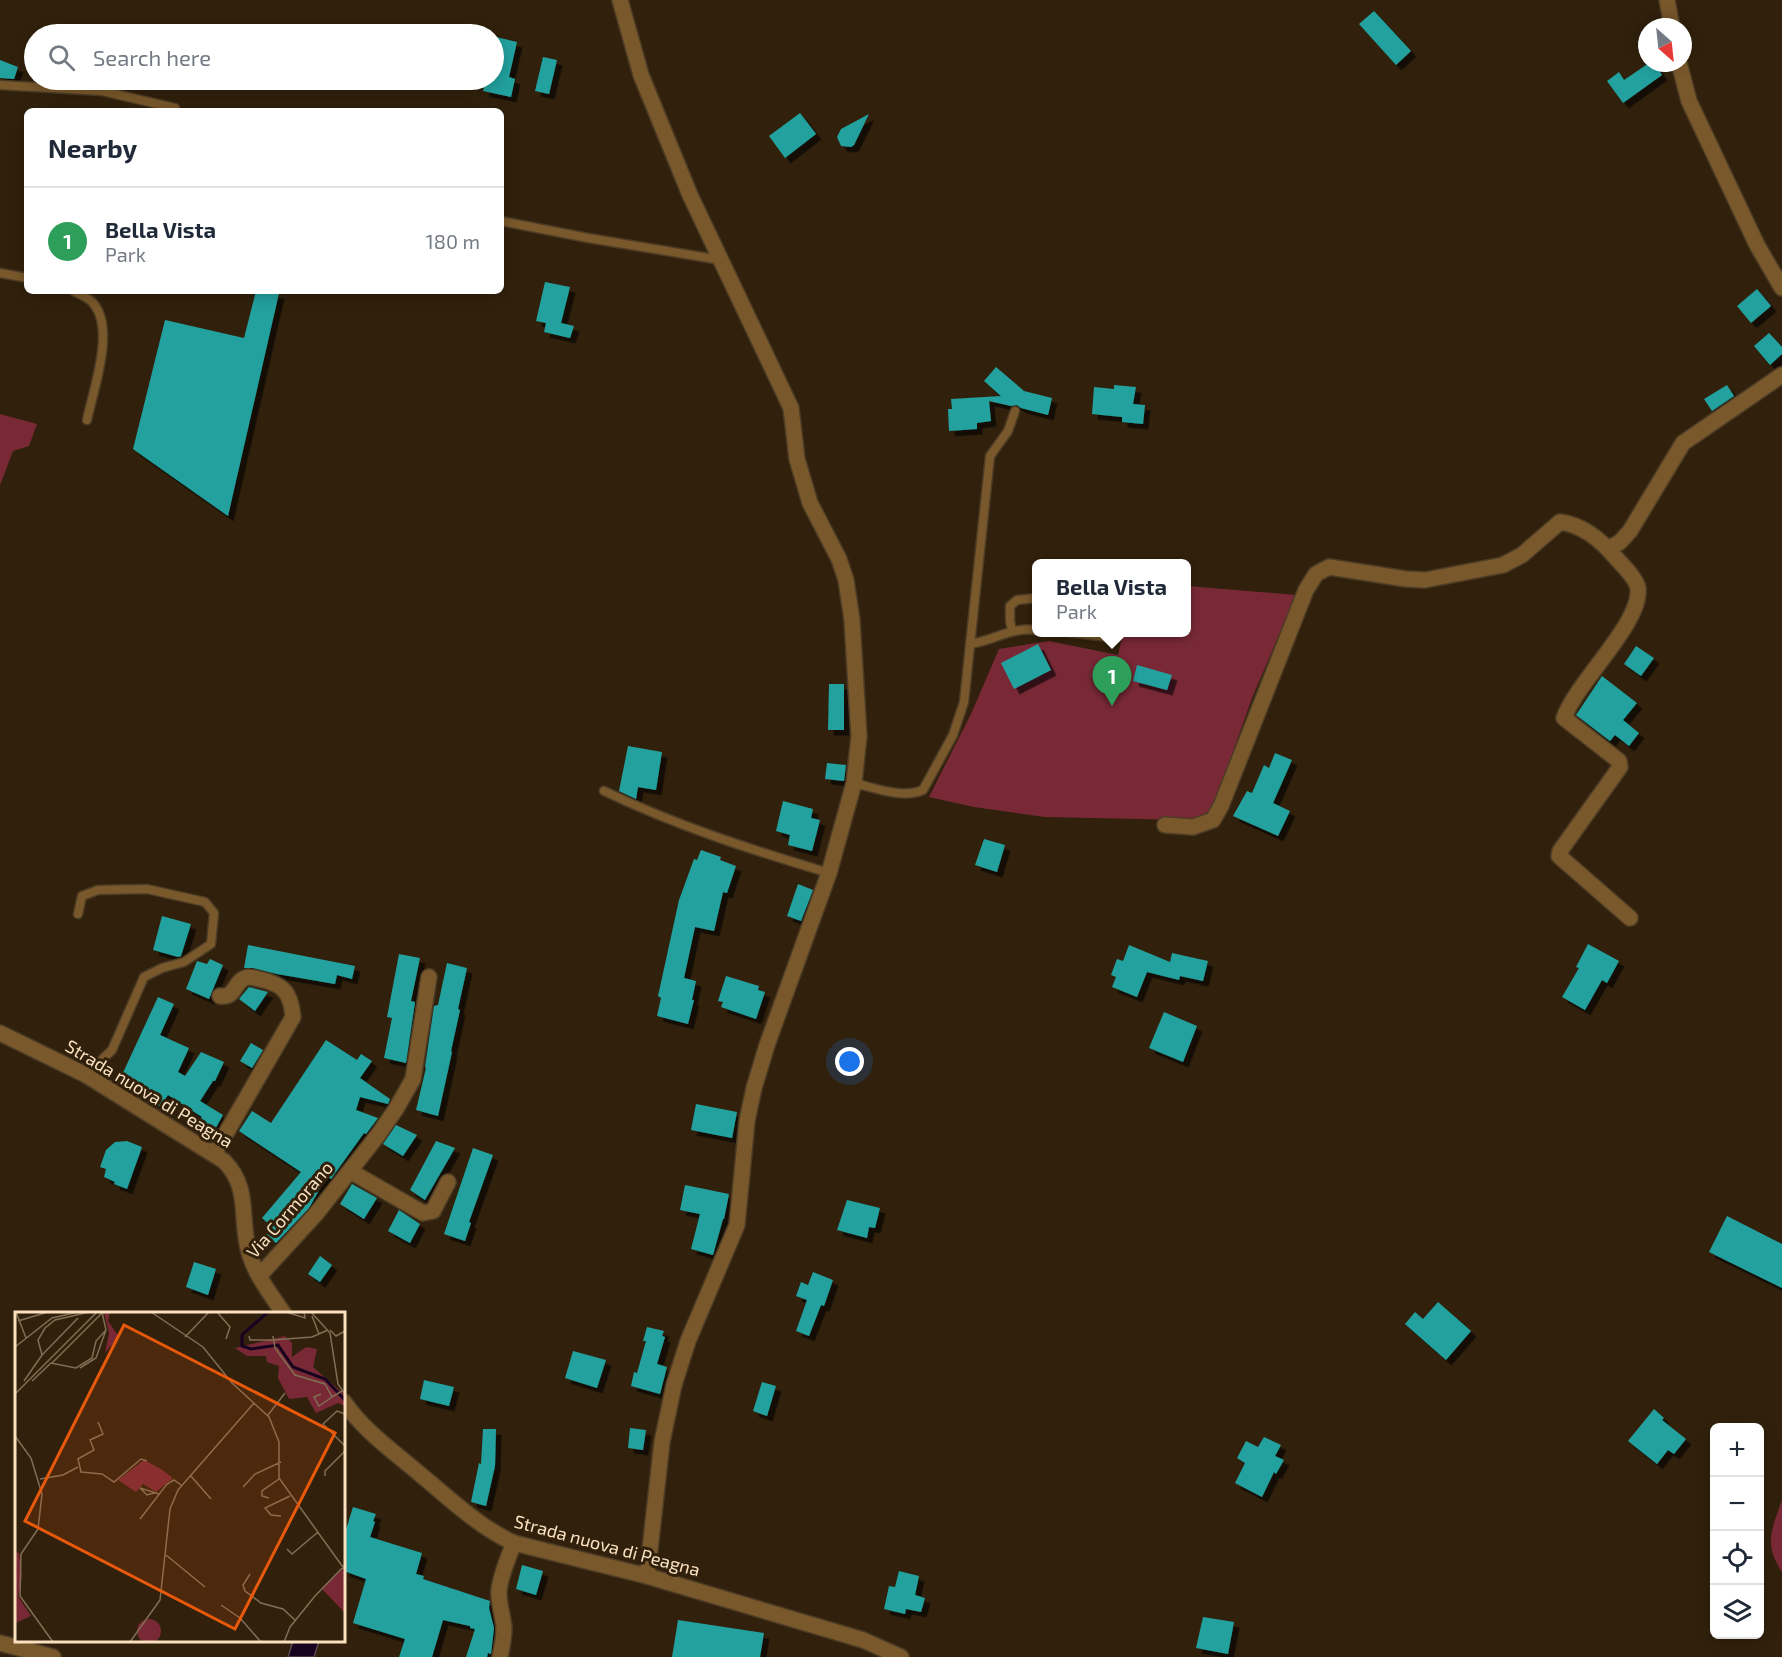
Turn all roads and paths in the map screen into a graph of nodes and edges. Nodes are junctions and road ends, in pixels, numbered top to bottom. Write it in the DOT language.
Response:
graph roads {
  1 [pos="620,0"];
  2 [pos="1667,0"];
  3 [pos="1670,18"];
  4 [pos="1681,72"];
  5 [pos="0,86"];
  6 [pos="24,87"];
  7 [pos="82,90"];
  8 [pos="175,108"];
  9 [pos="504,222"];
  10 [pos="722,260"];
  11 [pos="0,273"];
  12 [pos="24,277"];
  13 [pos="1782,288"];
  14 [pos="79,294"];
  15 [pos="1782,375"];
  16 [pos="1014,411"];
  17 [pos="87,420"];
  18 [pos="1608,549"];
  19 [pos="1032,598"];
  20 [pos="1012,630"];
  21 [pos="1032,630"];
  22 [pos="970,644"];
  23 [pos="854,783"];
  24 [pos="604,791"];
  25 [pos="1165,825"];
  26 [pos="829,873"];
  27 [pos="78,914"];
  28 [pos="1630,918"];
  29 [pos="429,977"];
  30 [pos="220,996"];
  31 [pos="0,1033"];
  32 [pos="86,1075"];
  33 [pos="214,1154"];
  34 [pos="350,1171"];
  35 [pos="447,1182"];
  36 [pos="260,1275"];
  37 [pos="283,1312"];
  38 [pos="345,1403"];
  39 [pos="514,1544"];
  40 [pos="647,1576"];
  41 [pos="0,1643"];
  42 [pos="53,1657"];
  43 [pos="500,1657"];
  44 [pos="901,1657"];
  1 -- 10 [label="street"];
  2 -- 3 [label="street"];
  4 -- 13 [label="street"];
  5 -- 6 [label="lane"];
  7 -- 8 [label="lane"];
  9 -- 10 [label="lane"];
  10 -- 23 [label="street"];
  11 -- 12 [label="lane"];
  14 -- 17 [label="lane"];
  15 -- 18 [label="street"];
  16 -- 22 [label="lane"];
  18 -- 25 [label="street"];
  18 -- 28 [label="street"];
  19 -- 20 [label="lane"];
  20 -- 21 [label="lane"];
  20 -- 22 [label="lane"];
  22 -- 23 [label="lane"];
  23 -- 26 [label="street"];
  24 -- 26 [label="lane"];
  26 -- 40 [label="street"];
  27 -- 32 [label="lane"];
  29 -- 34 [label="street, Via Cormorano"];
  30 -- 33 [label="street"];
  31 -- 32 [label="street, Strada nuova di Peagna"];
  32 -- 33 [label="street, Strada nuova di Peagna"];
  33 -- 36 [label="street, Strada nuova di Peagna"];
  34 -- 35 [label="street, Via Cormorano"];
  34 -- 36 [label="street, Via Cormorano"];
  36 -- 37 [label="street, Strada nuova di Peagna"];
  38 -- 39 [label="street, Strada nuova di Peagna"];
  39 -- 40 [label="street, Strada nuova di Peagna"];
  39 -- 43 [label="street"];
  40 -- 44 [label="street, Strada nuova di Peagna"];
  41 -- 42 [label="street"];
}
